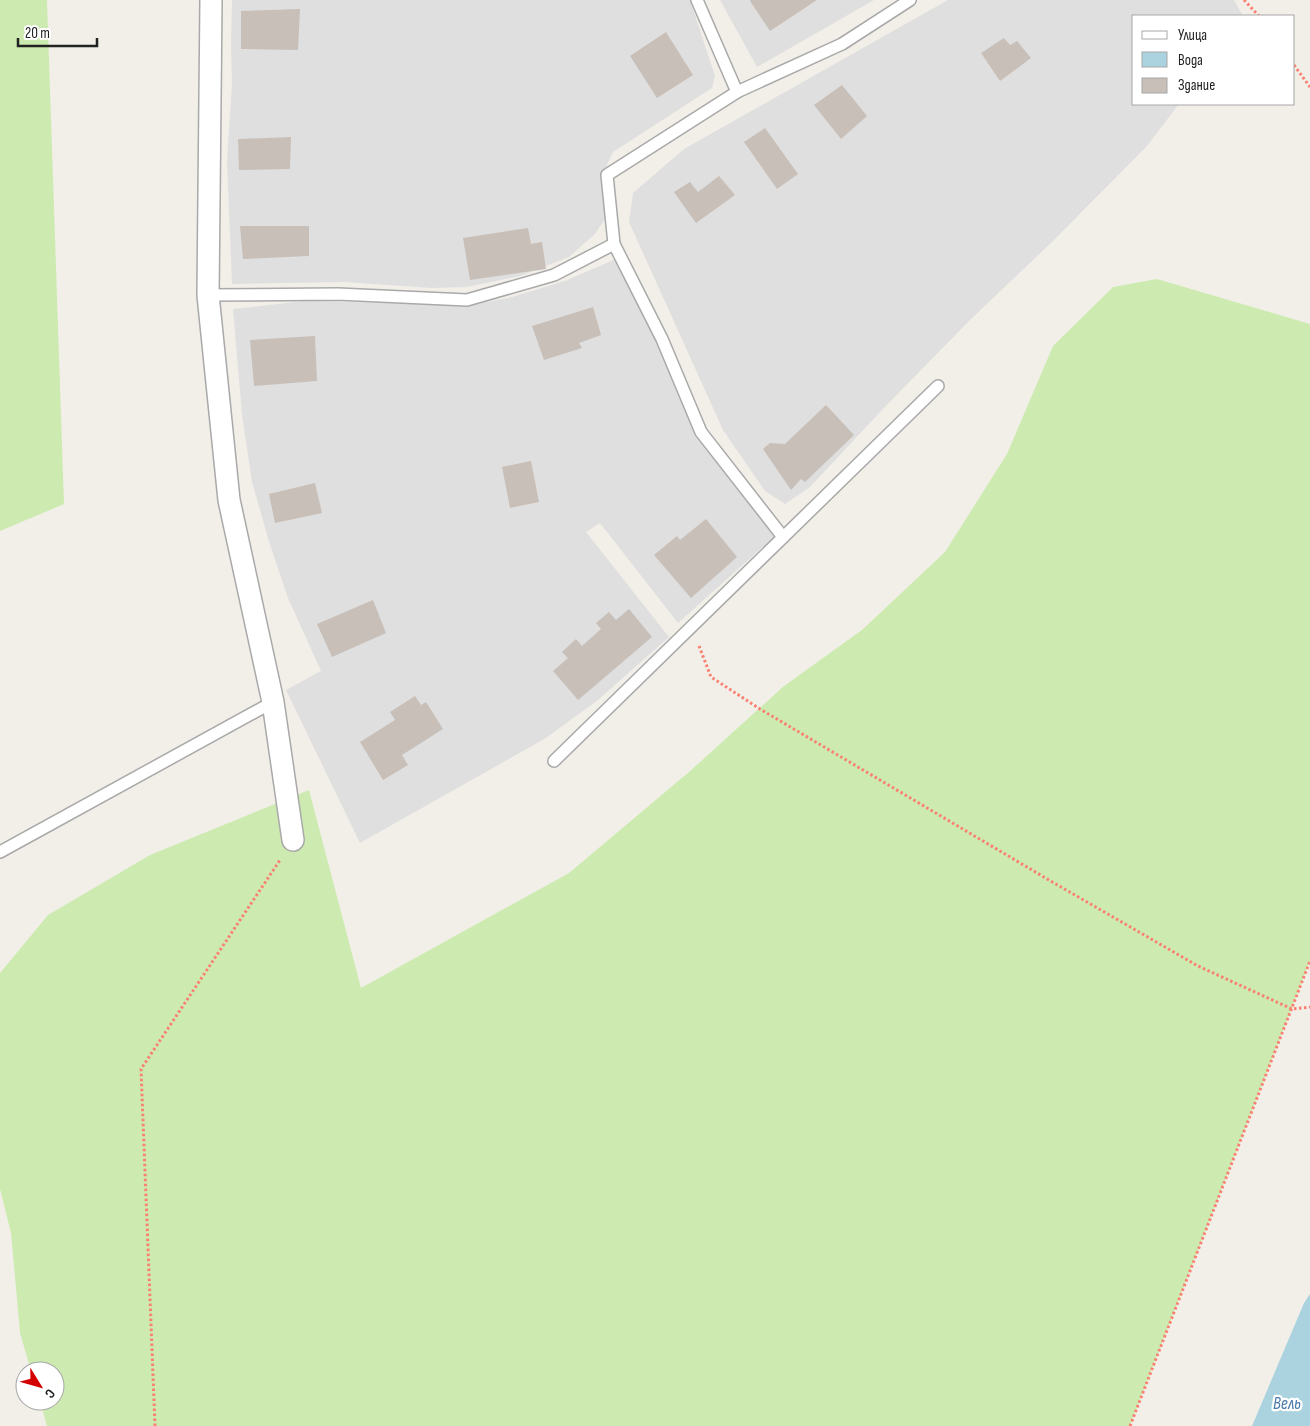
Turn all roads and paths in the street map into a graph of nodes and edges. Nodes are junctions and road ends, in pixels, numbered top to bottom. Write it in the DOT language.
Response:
graph roads {
  1 [pos="211,0"];
  2 [pos="697,0"];
  3 [pos="910,0"];
  4 [pos="1244,0"];
  5 [pos="1258,15"];
  6 [pos="1295,65"];
  7 [pos="1310,87"];
  8 [pos="737,92"];
  9 [pos="614,244"];
  10 [pos="208,295"];
  11 [pos="938,386"];
  12 [pos="783,538"];
  13 [pos="691,627"];
  14 [pos="273,702"];
  15 [pos="554,761"];
  16 [pos="293,840"];
  17 [pos="0,852"];
  18 [pos="1310,961"];
  19 [pos="1310,1007"];
  20 [pos="1292,1008"];
  21 [pos="155,1426"];
  22 [pos="1130,1426"];
  1 -- 10 [label="street"];
  2 -- 8 [label="lane"];
  3 -- 8 [label="lane"];
  4 -- 5 [label="path"];
  6 -- 7 [label="path"];
  8 -- 9 [label="lane"];
  9 -- 10 [label="lane"];
  9 -- 12 [label="lane"];
  10 -- 14 [label="street"];
  11 -- 12 [label="lane"];
  12 -- 13 [label="lane"];
  13 -- 15 [label="lane"];
  13 -- 20 [label="path"];
  14 -- 16 [label="street"];
  14 -- 17 [label="lane"];
  16 -- 21 [label="path"];
  18 -- 20 [label="path"];
  19 -- 20 [label="path"];
  20 -- 22 [label="path"];
}
